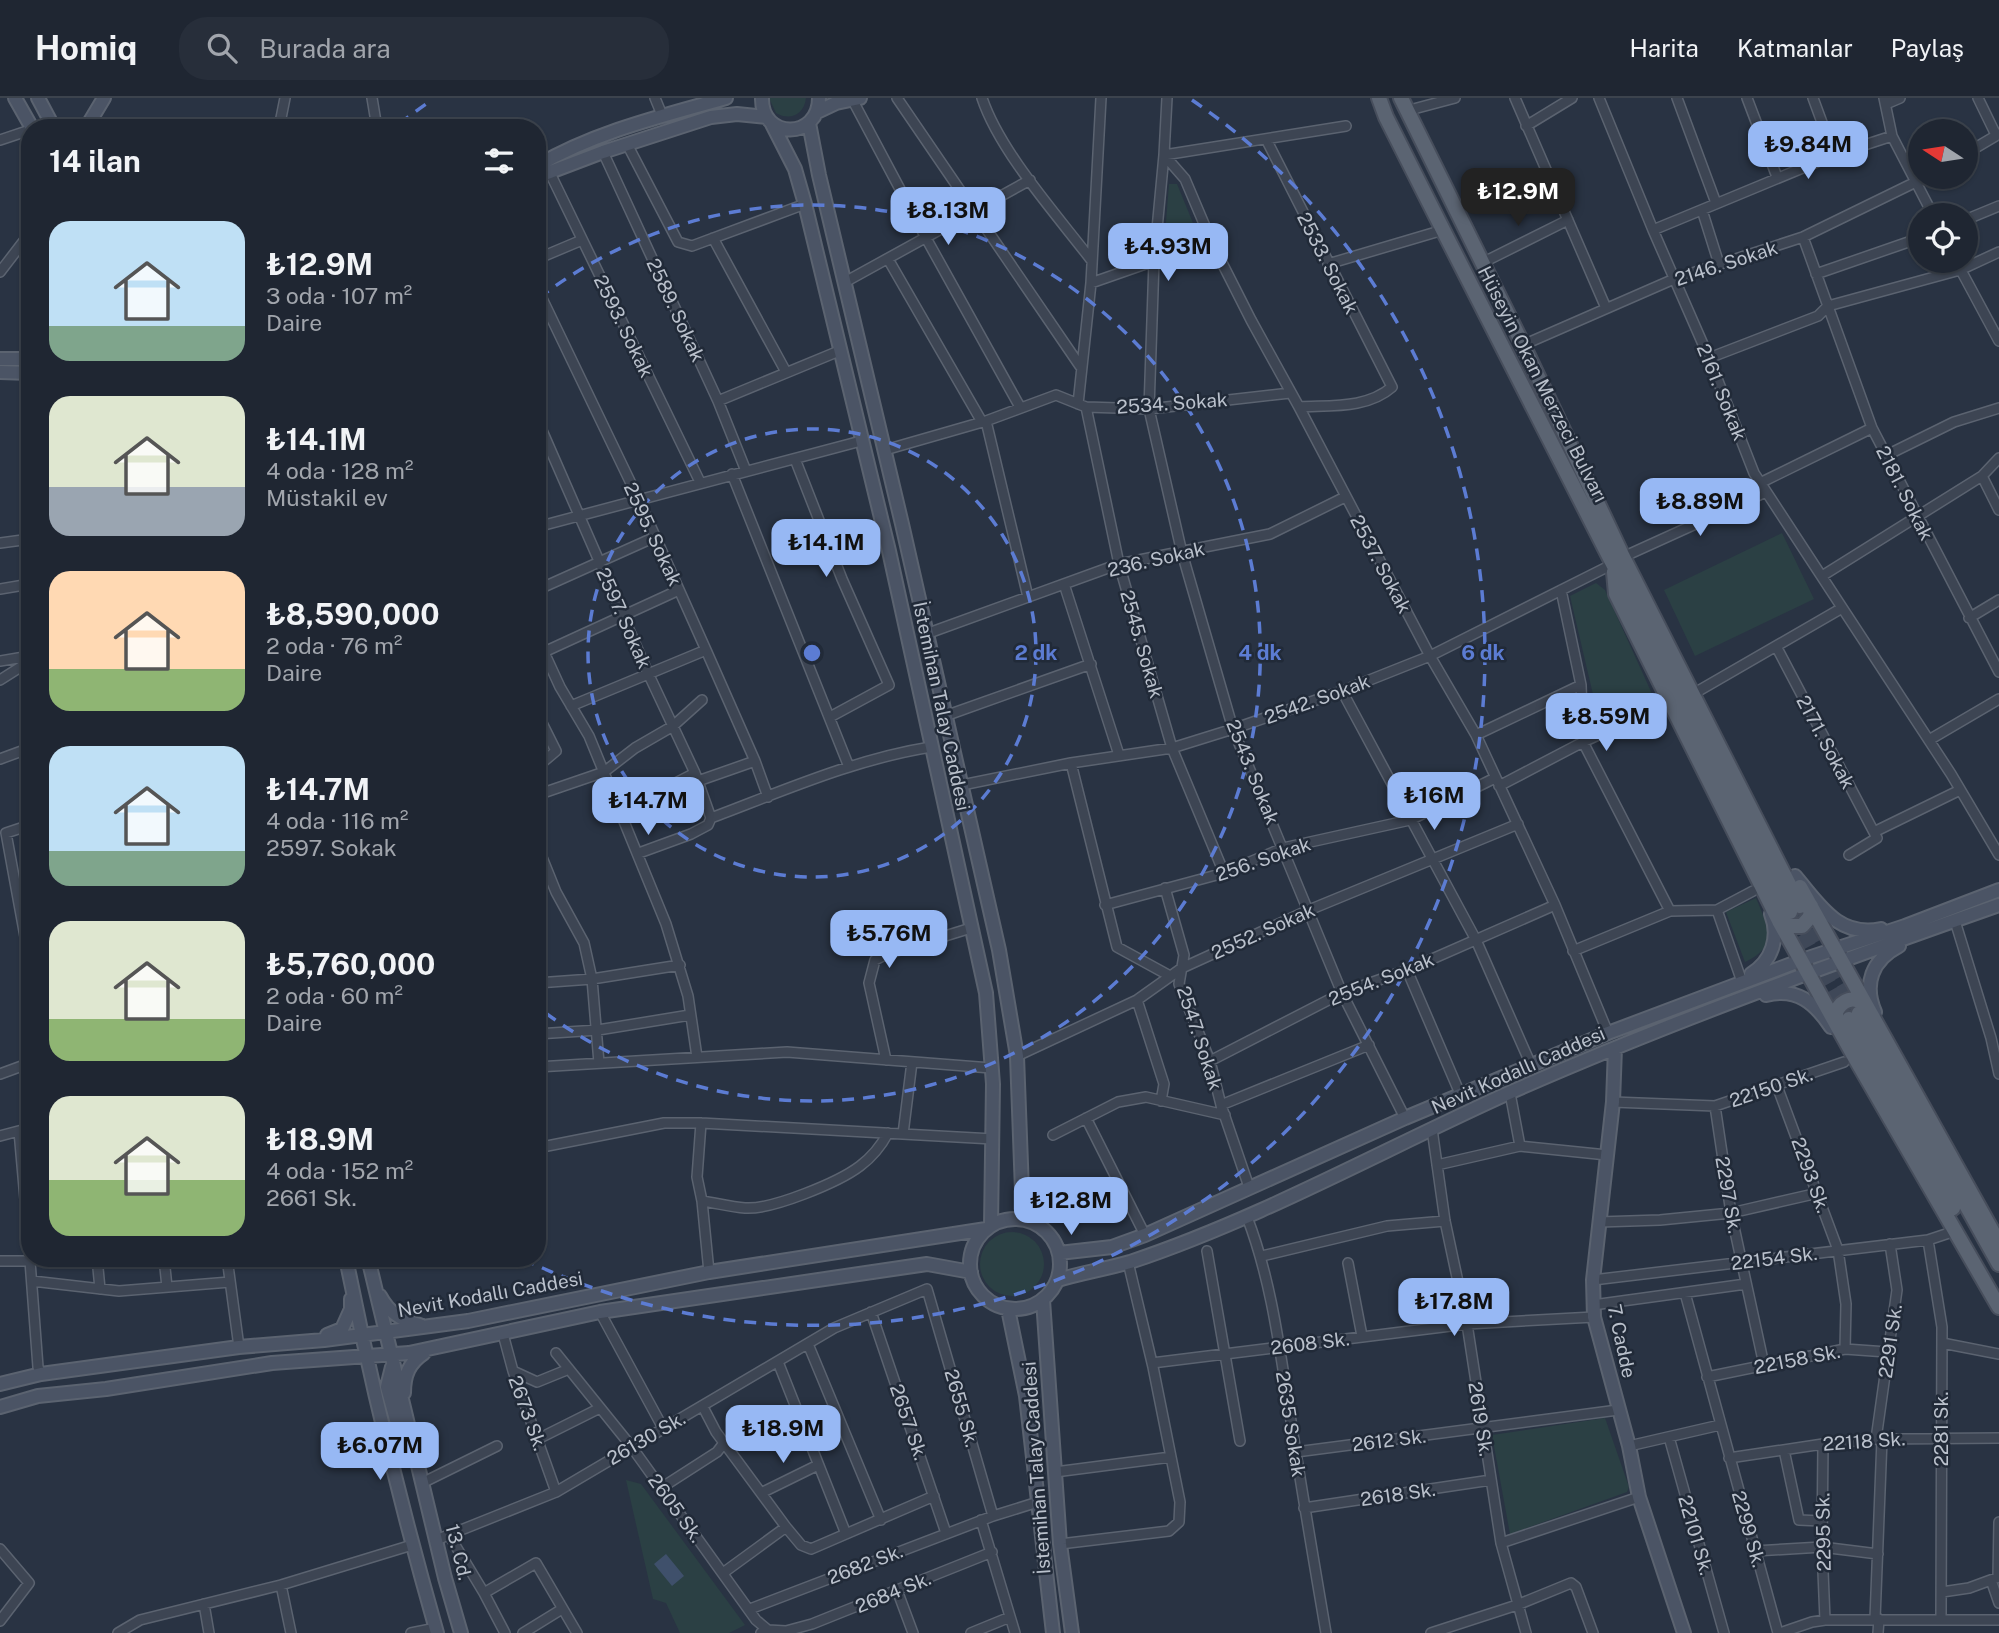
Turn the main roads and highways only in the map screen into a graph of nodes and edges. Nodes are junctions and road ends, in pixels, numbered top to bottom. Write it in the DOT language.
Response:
graph roads {
  1 [pos="15,98"];
  2 [pos="37,98"];
  3 [pos="104,98"];
  4 [pos="726,98"];
  5 [pos="762,98"];
  6 [pos="819,98"];
  7 [pos="1379,98"];
  8 [pos="856,99"];
  9 [pos="1404,104"];
  10 [pos="813,117"];
  11 [pos="26,119"];
  12 [pos="49,119"];
  13 [pos="91,119"];
  14 [pos="769,120"];
  15 [pos="546,168"];
  16 [pos="546,169"];
  17 [pos="0,359"];
  18 [pos="21,359"];
  19 [pos="0,372"];
  20 [pos="21,372"];
  21 [pos="1618,560"];
  22 [pos="1795,876"];
  23 [pos="1756,884"];
  24 [pos="1999,890"];
  25 [pos="1999,905"];
  26 [pos="1795,911"];
  27 [pos="1905,926"];
  28 [pos="1923,932"];
  29 [pos="1838,956"];
  30 [pos="1802,960"];
  31 [pos="1810,973"];
  32 [pos="1716,992"];
  33 [pos="1728,1002"];
  34 [pos="1852,1015"];
  35 [pos="1886,1039"];
  36 [pos="1615,1048"];
  37 [pos="1849,1059"];
  38 [pos="1035,1223"];
  39 [pos="988,1228"];
  40 [pos="1999,1244"];
  41 [pos="1059,1254"];
  42 [pos="1999,1264"];
  43 [pos="348,1267"];
  44 [pos="355,1267"];
  45 [pos="370,1267"];
  46 [pos="971,1272"];
  47 [pos="1058,1280"];
  48 [pos="374,1284"];
  49 [pos="351,1285"];
  50 [pos="1999,1290"];
  51 [pos="1043,1300"];
  52 [pos="1999,1307"];
  53 [pos="1008,1309"];
  54 [pos="466,1321"];
  55 [pos="427,1326"];
  56 [pos="360,1329"];
  57 [pos="402,1330"];
  58 [pos="385,1332"];
  59 [pos="314,1341"];
  60 [pos="429,1349"];
  61 [pos="367,1357"];
  62 [pos="391,1360"];
  63 [pos="0,1384"];
  64 [pos="0,1406"];
  65 [pos="403,1407"];
  66 [pos="411,1439"];
  67 [pos="436,1630"];
  68 [pos="461,1633"];
  69 [pos="1053,1633"];
  70 [pos="1072,1633"];
  71 [pos="1684,1633"];
  1 -- 11 [label="main road"];
  2 -- 12 [label="main road"];
  3 -- 13 [label="main road"];
  4 -- 15 [label="main road"];
  5 -- 14 [label="main road, İstemihan Talay Caddesi"];
  6 -- 10 [label="main road, İstemihan Talay Caddesi"];
  7 -- 21 [label="main road, Hüseyin Okan Merzeci Bulvarı"];
  8 -- 10 [label="main road"];
  9 -- 21 [label="main road, Hüseyin Okan Merzeci Bulvarı"];
  10 -- 14 [label="main road"];
  10 -- 38 [label="main road, İstemihan Talay Caddesi"];
  14 -- 16 [label="main road"];
  14 -- 39 [label="main road, İstemihan Talay Caddesi"];
  17 -- 18 [label="main road"];
  19 -- 20 [label="main road"];
  21 -- 22 [label="main road"];
  21 -- 23 [label="main road"];
  21 -- 26 [label="main road, Hüseyin Okan Merzeci Bulvarı"];
  22 -- 26 [label="main road"];
  22 -- 27 [label="main road"];
  23 -- 26 [label="main road"];
  23 -- 32 [label="main road"];
  24 -- 27 [label="main road, Nevit Kodallı Caddesi"];
  25 -- 28 [label="main road, Nevit Kodallı Caddesi"];
  26 -- 29 [label="main road"];
  26 -- 30 [label="main road"];
  27 -- 29 [label="main road, Nevit Kodallı Caddesi"];
  28 -- 29 [label="main road, Nevit Kodallı Caddesi"];
  28 -- 35 [label="main road"];
  29 -- 30 [label="main road, Nevit Kodallı Caddesi"];
  29 -- 31 [label="main road, Nevit Kodallı Caddesi"];
  29 -- 34 [label="main road"];
  30 -- 31 [label="main road"];
  30 -- 32 [label="main road, Nevit Kodallı Caddesi"];
  31 -- 33 [label="main road, Nevit Kodallı Caddesi"];
  31 -- 34 [label="main road"];
  32 -- 41 [label="main road, Nevit Kodallı Caddesi"];
  33 -- 36 [label="main road, Nevit Kodallı Caddesi"];
  33 -- 37 [label="main road"];
  34 -- 35 [label="main road"];
  34 -- 37 [label="main road"];
  34 -- 42 [label="main road"];
  34 -- 50 [label="main road"];
  35 -- 40 [label="main road"];
  36 -- 47 [label="main road, Nevit Kodallı Caddesi"];
  36 -- 71 [label="main road, 7. Cadde"];
  37 -- 52 [label="main road"];
  38 -- 39 [label="main road"];
  38 -- 41 [label="main road"];
  39 -- 46 [label="main road"];
  39 -- 54 [label="main road, Nevit Kodallı Caddesi"];
  41 -- 47 [label="main road"];
  43 -- 49 [label="main road"];
  44 -- 56 [label="main road"];
  45 -- 48 [label="main road, 13. Cd."];
  46 -- 53 [label="main road"];
  46 -- 60 [label="main road"];
  47 -- 51 [label="main road"];
  48 -- 55 [label="main road"];
  48 -- 58 [label="main road, 13. Cd."];
  49 -- 56 [label="main road"];
  49 -- 59 [label="main road"];
  51 -- 53 [label="main road"];
  51 -- 70 [label="main road, İstemihan Talay Caddesi"];
  53 -- 69 [label="main road, İstemihan Talay Caddesi"];
  54 -- 55 [label="main road, Nevit Kodallı Caddesi"];
  54 -- 57 [label="main road"];
  55 -- 57 [label="main road, Nevit Kodallı Caddesi"];
  56 -- 58 [label="main road, Nevit Kodallı Caddesi"];
  56 -- 59 [label="main road, Nevit Kodallı Caddesi"];
  56 -- 61 [label="main road"];
  57 -- 58 [label="main road, Nevit Kodallı Caddesi"];
  58 -- 62 [label="main road, 13. Cd."];
  59 -- 63 [label="main road, Nevit Kodallı Caddesi"];
  60 -- 62 [label="main road"];
  60 -- 65 [label="main road"];
  61 -- 62 [label="main road"];
  61 -- 64 [label="main road"];
  61 -- 67 [label="main road"];
  62 -- 65 [label="main road, 13. Cd."];
  62 -- 66 [label="main road"];
  65 -- 66 [label="main road, 13. Cd."];
  66 -- 68 [label="main road, 13. Cd."];
}
